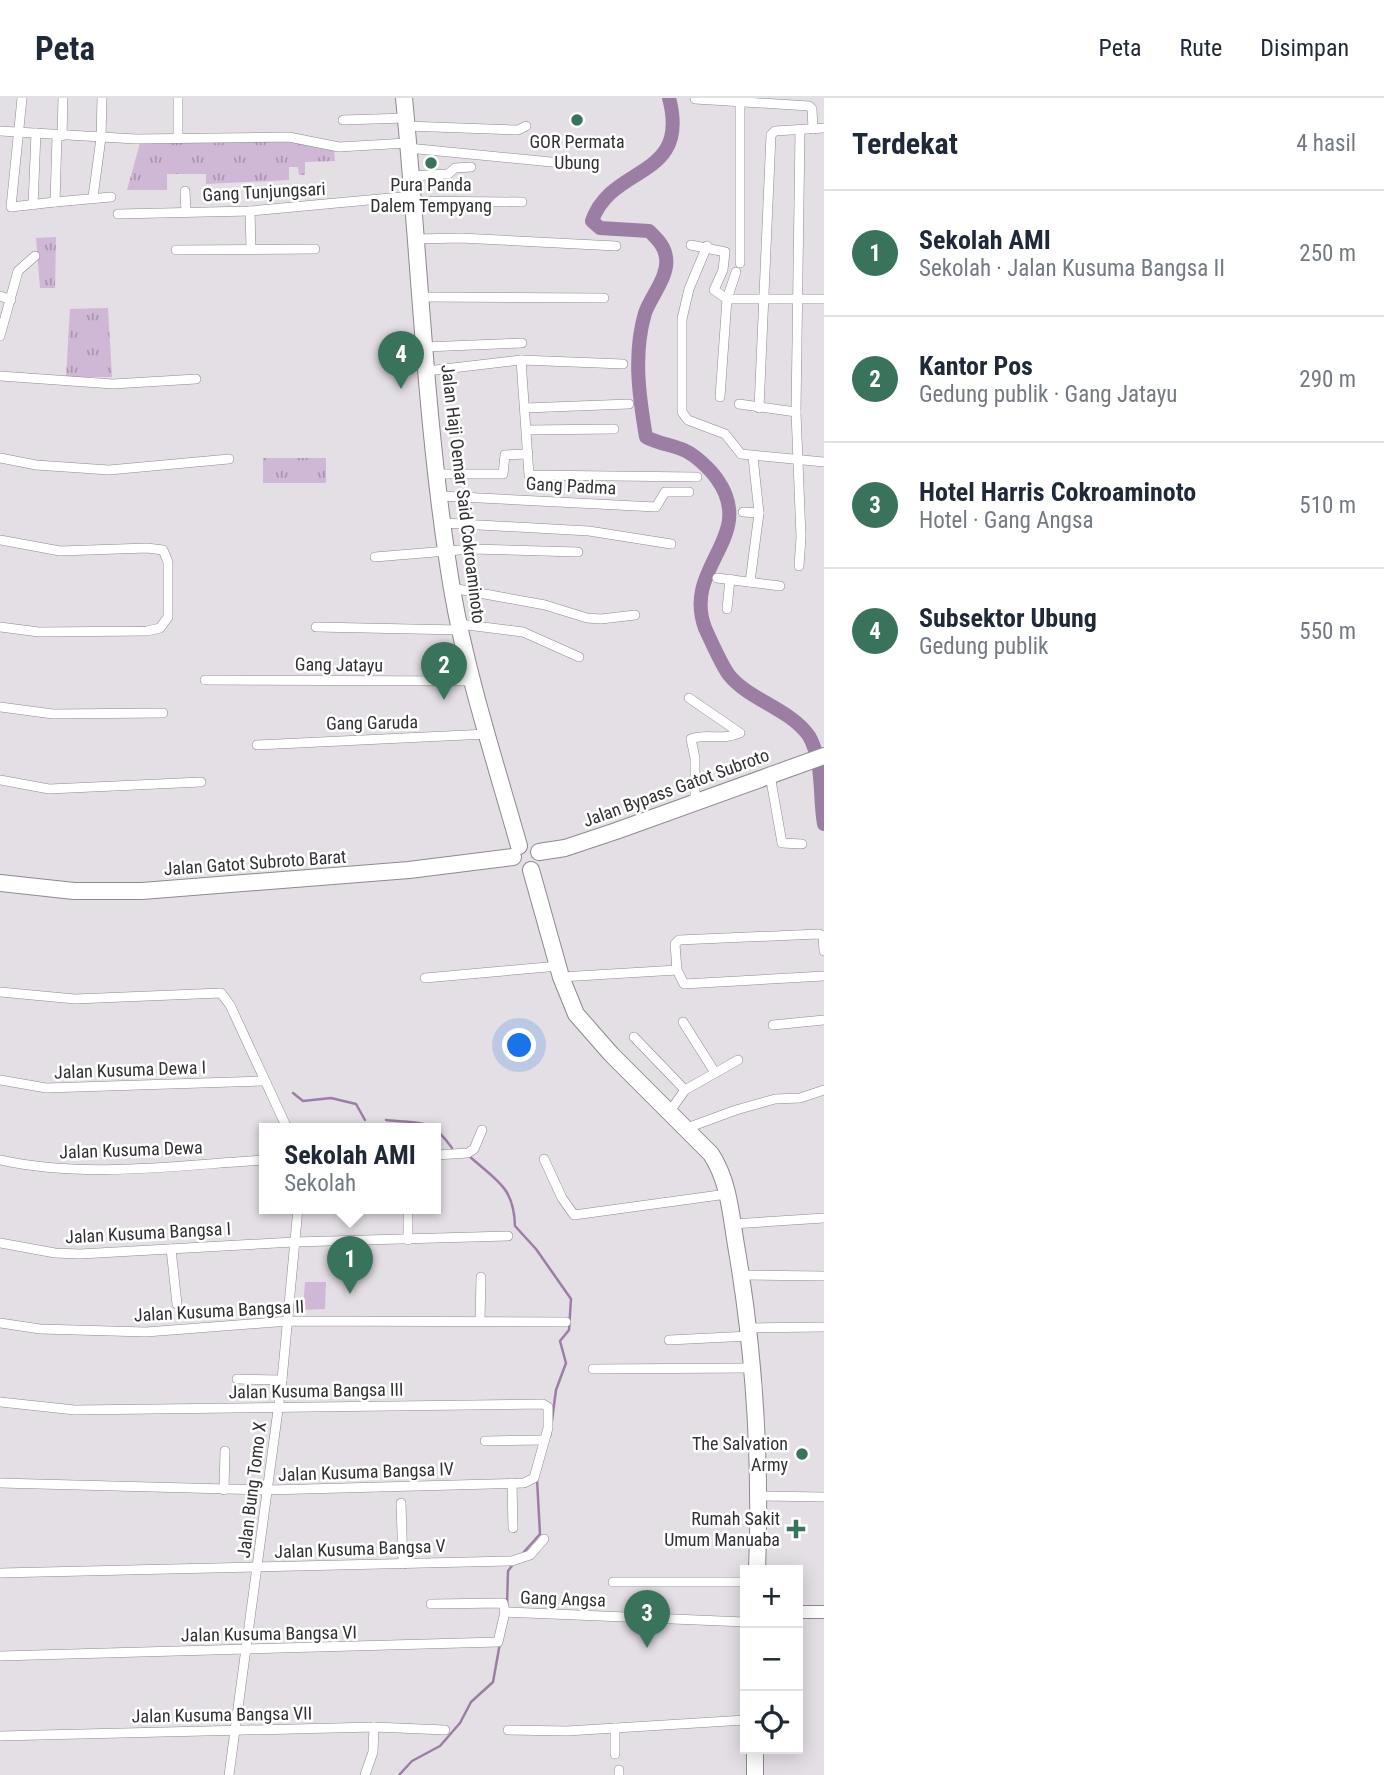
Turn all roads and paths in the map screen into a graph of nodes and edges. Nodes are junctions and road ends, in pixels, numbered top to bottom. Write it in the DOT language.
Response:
graph roads {
  1 [pos="22,98"];
  2 [pos="62,98"];
  3 [pos="102,98"];
  4 [pos="178,98"];
  5 [pos="404,98"];
  6 [pos="695,99"];
  7 [pos="740,101"];
  8 [pos="343,120"];
  9 [pos="406,122"];
  10 [pos="526,126"];
  11 [pos="813,128"];
  12 [pos="824,128"];
  13 [pos="0,131"];
  14 [pos="800,131"];
  15 [pos="18,132"];
  16 [pos="36,134"];
  17 [pos="60,136"];
  18 [pos="101,138"];
  19 [pos="178,138"];
  20 [pos="407,146"];
  21 [pos="592,166"];
  22 [pos="471,167"];
  23 [pos="410,176"];
  24 [pos="186,191"];
  25 [pos="93,197"];
  26 [pos="111,197"];
  27 [pos="412,199"];
  28 [pos="55,202"];
  29 [pos="522,202"];
  30 [pos="33,205"];
  31 [pos="250,211"];
  32 [pos="186,212"];
  33 [pos="118,214"];
  34 [pos="416,239"];
  35 [pos="691,245"];
  36 [pos="615,246"];
  37 [pos="707,246"];
  38 [pos="251,249"];
  39 [pos="315,249"];
  40 [pos="176,250"];
  41 [pos="35,256"];
  42 [pos="0,296"];
  43 [pos="420,297"];
  44 [pos="604,298"];
  45 [pos="727,299"];
  46 [pos="798,299"];
  47 [pos="824,299"];
  48 [pos="10,300"];
  49 [pos="762,300"];
  50 [pos="0,336"];
  51 [pos="522,343"];
  52 [pos="425,347"];
  53 [pos="521,360"];
  54 [pos="623,364"];
  55 [pos="427,371"];
  56 [pos="0,376"];
  57 [pos="196,379"];
  58 [pos="720,397"];
  59 [pos="629,404"];
  60 [pos="739,404"];
  61 [pos="525,408"];
  62 [pos="759,408"];
  63 [pos="796,412"];
  64 [pos="614,429"];
  65 [pos="527,430"];
  66 [pos="528,454"];
  67 [pos="754,457"];
  68 [pos="0,458"];
  69 [pos="229,459"];
  70 [pos="797,461"];
  71 [pos="824,462"];
  72 [pos="438,474"];
  73 [pos="697,477"];
  74 [pos="689,492"];
  75 [pos="441,496"];
  76 [pos="743,512"];
  77 [pos="759,513"];
  78 [pos="444,523"];
  79 [pos="0,540"];
  80 [pos="671,544"];
  81 [pos="578,552"];
  82 [pos="447,553"];
  83 [pos="375,557"];
  84 [pos="799,566"];
  85 [pos="717,578"];
  86 [pos="730,579"];
  87 [pos="750,582"];
  88 [pos="780,586"];
  89 [pos="452,589"];
  90 [pos="727,609"];
  91 [pos="635,615"];
  92 [pos="0,627"];
  93 [pos="316,627"];
  94 [pos="460,627"];
  95 [pos="579,657"];
  96 [pos="205,680"];
  97 [pos="472,681"];
  98 [pos="689,698"];
  99 [pos="0,707"];
  100 [pos="163,713"];
  101 [pos="487,734"];
  102 [pos="257,745"];
  103 [pos="824,756"];
  104 [pos="770,775"];
  105 [pos="0,780"];
  106 [pos="201,782"];
  107 [pos="695,803"];
  108 [pos="802,844"];
  109 [pos="516,851"];
  110 [pos="539,852"];
  111 [pos="531,870"];
  112 [pos="0,883"];
  113 [pos="824,951"];
  114 [pos="677,970"];
  115 [pos="560,971"];
  116 [pos="824,976"];
  117 [pos="425,978"];
  118 [pos="0,992"];
  119 [pos="824,1020"];
  120 [pos="683,1022"];
  121 [pos="773,1026"];
  122 [pos="634,1037"];
  123 [pos="738,1060"];
  124 [pos="714,1071"];
  125 [pos="0,1080"];
  126 [pos="263,1081"];
  127 [pos="685,1090"];
  128 [pos="824,1090"];
  129 [pos="670,1111"];
  130 [pos="284,1123"];
  131 [pos="687,1128"];
  132 [pos="482,1130"];
  133 [pos="441,1155"];
  134 [pos="544,1159"];
  135 [pos="0,1160"];
  136 [pos="259,1160"];
  137 [pos="727,1194"];
  138 [pos="297,1214"];
  139 [pos="408,1214"];
  140 [pos="824,1218"];
  141 [pos="732,1224"];
  142 [pos="508,1236"];
  143 [pos="408,1240"];
  144 [pos="294,1242"];
  145 [pos="0,1243"];
  146 [pos="171,1249"];
  147 [pos="742,1275"];
  148 [pos="824,1276"];
  149 [pos="481,1277"];
  150 [pos="177,1304"];
  151 [pos="289,1321"];
  152 [pos="480,1321"];
  153 [pos="566,1322"];
  154 [pos="0,1323"];
  155 [pos="824,1327"];
  156 [pos="749,1332"];
  157 [pos="669,1340"];
  158 [pos="593,1368"];
  159 [pos="752,1368"];
  160 [pos="237,1379"];
  161 [pos="282,1380"];
  162 [pos="0,1402"];
  163 [pos="278,1407"];
  164 [pos="545,1440"];
  165 [pos="485,1441"];
  166 [pos="225,1451"];
  167 [pos="0,1483"];
  168 [pos="512,1483"];
  169 [pos="524,1483"];
  170 [pos="224,1490"];
  171 [pos="268,1490"];
  172 [pos="759,1496"];
  173 [pos="824,1497"];
  174 [pos="401,1503"];
  175 [pos="513,1528"];
  176 [pos="544,1539"];
  177 [pos="403,1564"];
  178 [pos="757,1565"];
  179 [pos="258,1567"];
  180 [pos="0,1573"];
  181 [pos="613,1582"];
  182 [pos="740,1582"];
  183 [pos="431,1604"];
  184 [pos="505,1608"];
  185 [pos="803,1612"];
  186 [pos="824,1612"];
  187 [pos="740,1622"];
  188 [pos="248,1650"];
  189 [pos="0,1656"];
  190 [pos="740,1720"];
  191 [pos="374,1727"];
  192 [pos="615,1728"];
  193 [pos="445,1730"];
  194 [pos="237,1731"];
  195 [pos="508,1731"];
  196 [pos="0,1735"];
  197 [pos="615,1754"];
  198 [pos="755,1754"];
  199 [pos="229,1775"];
  200 [pos="365,1775"];
  201 [pos="755,1775"];
  1 -- 15 [label="street"];
  2 -- 17 [label="street"];
  3 -- 18 [label="street"];
  4 -- 19 [label="street"];
  5 -- 9 [label="highway, Jalan Haji Oemar Said Cokroaminoto"];
  6 -- 7 [label="street"];
  7 -- 11 [label="street"];
  7 -- 45 [label="street"];
  8 -- 9 [label="street"];
  9 -- 10 [label="street"];
  9 -- 20 [label="highway, Jalan Haji Oemar Said Cokroaminoto"];
  11 -- 12 [label="street"];
  11 -- 14 [label="street"];
  13 -- 15 [label="street"];
  14 -- 46 [label="street"];
  14 -- 49 [label="street"];
  15 -- 16 [label="street"];
  15 -- 30 [label="street"];
  16 -- 17 [label="street"];
  16 -- 30 [label="street"];
  17 -- 18 [label="street"];
  17 -- 28 [label="street"];
  18 -- 19 [label="street"];
  18 -- 25 [label="street"];
  19 -- 20 [label="street"];
  20 -- 21 [label="street"];
  20 -- 23 [label="highway, Jalan Haji Oemar Said Cokroaminoto"];
  22 -- 23 [label="street"];
  23 -- 27 [label="highway, Jalan Haji Oemar Said Cokroaminoto"];
  24 -- 32 [label="street"];
  25 -- 26 [label="street"];
  25 -- 28 [label="street"];
  27 -- 29 [label="street, Gang Tunjungsari"];
  27 -- 31 [label="street, Gang Tunjungsari"];
  27 -- 34 [label="highway, Jalan Haji Oemar Said Cokroaminoto"];
  28 -- 30 [label="street"];
  31 -- 32 [label="street, Gang Tunjungsari"];
  31 -- 38 [label="street"];
  32 -- 33 [label="street, Gang Tunjungsari"];
  34 -- 36 [label="street"];
  34 -- 43 [label="highway, Jalan Haji Oemar Said Cokroaminoto"];
  35 -- 37 [label="street"];
  37 -- 45 [label="street"];
  37 -- 67 [label="street"];
  38 -- 39 [label="street"];
  38 -- 40 [label="street"];
  41 -- 48 [label="street"];
  42 -- 48 [label="street"];
  43 -- 44 [label="street"];
  43 -- 52 [label="highway, Jalan Haji Oemar Said Cokroaminoto"];
  45 -- 49 [label="street"];
  45 -- 58 [label="street"];
  46 -- 47 [label="street"];
  46 -- 49 [label="street"];
  46 -- 63 [label="street"];
  48 -- 50 [label="street"];
  49 -- 62 [label="street"];
  51 -- 52 [label="street"];
  52 -- 55 [label="highway, Jalan Haji Oemar Said Cokroaminoto"];
  53 -- 54 [label="street"];
  53 -- 55 [label="street"];
  53 -- 61 [label="street"];
  55 -- 72 [label="highway, Jalan Haji Oemar Said Cokroaminoto"];
  56 -- 57 [label="street"];
  59 -- 61 [label="street"];
  60 -- 62 [label="street"];
  61 -- 65 [label="street"];
  62 -- 63 [label="street"];
  63 -- 70 [label="street"];
  64 -- 65 [label="street"];
  65 -- 66 [label="street"];
  66 -- 72 [label="street"];
  66 -- 73 [label="street"];
  67 -- 70 [label="street"];
  67 -- 77 [label="street"];
  68 -- 69 [label="street"];
  70 -- 71 [label="street"];
  70 -- 84 [label="street"];
  72 -- 75 [label="highway, Jalan Haji Oemar Said Cokroaminoto"];
  74 -- 75 [label="street, Gang Padma"];
  75 -- 78 [label="highway, Jalan Haji Oemar Said Cokroaminoto"];
  76 -- 77 [label="street"];
  77 -- 87 [label="street"];
  78 -- 80 [label="street"];
  78 -- 82 [label="highway, Jalan Haji Oemar Said Cokroaminoto"];
  79 -- 92 [label="street"];
  81 -- 82 [label="street"];
  82 -- 83 [label="street"];
  82 -- 89 [label="highway, Jalan Haji Oemar Said Cokroaminoto"];
  85 -- 86 [label="street"];
  86 -- 87 [label="street"];
  86 -- 90 [label="street"];
  87 -- 88 [label="street"];
  89 -- 91 [label="street"];
  89 -- 94 [label="highway, Jalan Haji Oemar Said Cokroaminoto"];
  93 -- 94 [label="street"];
  94 -- 95 [label="street"];
  94 -- 97 [label="highway, Jalan Haji Oemar Said Cokroaminoto"];
  96 -- 97 [label="street, Gang Jatayu"];
  97 -- 101 [label="highway, Jalan Haji Oemar Said Cokroaminoto"];
  98 -- 107 [label="street"];
  99 -- 100 [label="street"];
  101 -- 102 [label="street, Gang Garuda"];
  101 -- 109 [label="highway, Jalan Haji Oemar Said Cokroaminoto"];
  103 -- 104 [label="highway, Jalan Bypass Gatot Subroto"];
  104 -- 107 [label="highway, Jalan Bypass Gatot Subroto"];
  104 -- 108 [label="street"];
  105 -- 106 [label="street"];
  107 -- 110 [label="highway, Jalan Bypass Gatot Subroto"];
  109 -- 110 [label="highway"];
  109 -- 111 [label="highway"];
  109 -- 112 [label="highway, Jalan Gatot Subroto Barat"];
  110 -- 111 [label="highway"];
  111 -- 115 [label="highway"];
  113 -- 114 [label="street"];
  114 -- 115 [label="street"];
  114 -- 116 [label="street"];
  115 -- 117 [label="street"];
  115 -- 129 [label="highway"];
  118 -- 126 [label="street"];
  119 -- 121 [label="street"];
  120 -- 124 [label="street"];
  122 -- 127 [label="street"];
  123 -- 124 [label="street"];
  124 -- 127 [label="street"];
  125 -- 126 [label="street, Jalan Kusuma Dewa I"];
  126 -- 130 [label="street"];
  127 -- 129 [label="street"];
  128 -- 131 [label="street"];
  129 -- 131 [label="highway"];
  131 -- 137 [label="highway"];
  132 -- 133 [label="street"];
  134 -- 137 [label="street"];
  135 -- 136 [label="street, Jalan Kusuma Dewa"];
  137 -- 141 [label="highway"];
  138 -- 144 [label="street, Jalan Bung Tomo X"];
  139 -- 143 [label="street"];
  140 -- 141 [label="street"];
  141 -- 147 [label="highway"];
  142 -- 143 [label="street, Jalan Kusuma Bangsa I"];
  143 -- 144 [label="street, Jalan Kusuma Bangsa I"];
  144 -- 146 [label="street, Jalan Kusuma Bangsa I"];
  144 -- 151 [label="street, Jalan Bung Tomo X"];
  145 -- 146 [label="street, Jalan Kusuma Bangsa I"];
  146 -- 150 [label="street"];
  147 -- 148 [label="street"];
  147 -- 156 [label="highway"];
  149 -- 152 [label="street"];
  151 -- 152 [label="street, Jalan Kusuma Bangsa II"];
  151 -- 154 [label="street, Jalan Kusuma Bangsa II"];
  151 -- 161 [label="street, Jalan Bung Tomo X"];
  152 -- 153 [label="street, Jalan Kusuma Bangsa II"];
  155 -- 156 [label="street"];
  156 -- 157 [label="street"];
  156 -- 159 [label="highway"];
  158 -- 159 [label="street"];
  159 -- 172 [label="highway"];
  160 -- 161 [label="street"];
  161 -- 163 [label="street, Jalan Bung Tomo X"];
  162 -- 163 [label="street, Jalan Kusuma Bangsa III"];
  163 -- 164 [label="street, Jalan Kusuma Bangsa III"];
  163 -- 171 [label="street, Jalan Bung Tomo X"];
  164 -- 165 [label="street"];
  164 -- 169 [label="street, Jalan Kusuma Bangsa III"];
  166 -- 170 [label="street"];
  167 -- 170 [label="street, Jalan Kusuma Bangsa IV"];
  168 -- 169 [label="street, Jalan Kusuma Bangsa IV"];
  168 -- 171 [label="street, Jalan Kusuma Bangsa IV"];
  168 -- 175 [label="street"];
  170 -- 171 [label="street, Jalan Kusuma Bangsa IV"];
  171 -- 179 [label="street, Jalan Bung Tomo X"];
  172 -- 173 [label="street"];
  172 -- 178 [label="highway"];
  174 -- 177 [label="street"];
  176 -- 177 [label="street, Jalan Kusuma Bangsa V"];
  177 -- 179 [label="street, Jalan Kusuma Bangsa V"];
  179 -- 180 [label="street, Jalan Kusuma Bangsa V"];
  179 -- 188 [label="street, Jalan Bung Tomo X"];
  181 -- 182 [label="street"];
  183 -- 184 [label="street, Gang Angsa"];
  184 -- 187 [label="street, Gang Angsa"];
  184 -- 188 [label="street, Jalan Kusuma Bangsa VI"];
  185 -- 186 [label="street"];
  188 -- 189 [label="street, Jalan Kusuma Bangsa VI"];
  188 -- 194 [label="street, Jalan Bung Tomo X"];
  190 -- 192 [label="street"];
  191 -- 193 [label="street, Jalan Kusuma Bangsa VII"];
  191 -- 194 [label="street, Jalan Kusuma Bangsa VII"];
  191 -- 200 [label="street"];
  192 -- 195 [label="street"];
  192 -- 197 [label="street"];
  194 -- 196 [label="street, Jalan Kusuma Bangsa VII"];
  194 -- 199 [label="street, Jalan Bung Tomo X"];
  198 -- 201 [label="highway"];
}
